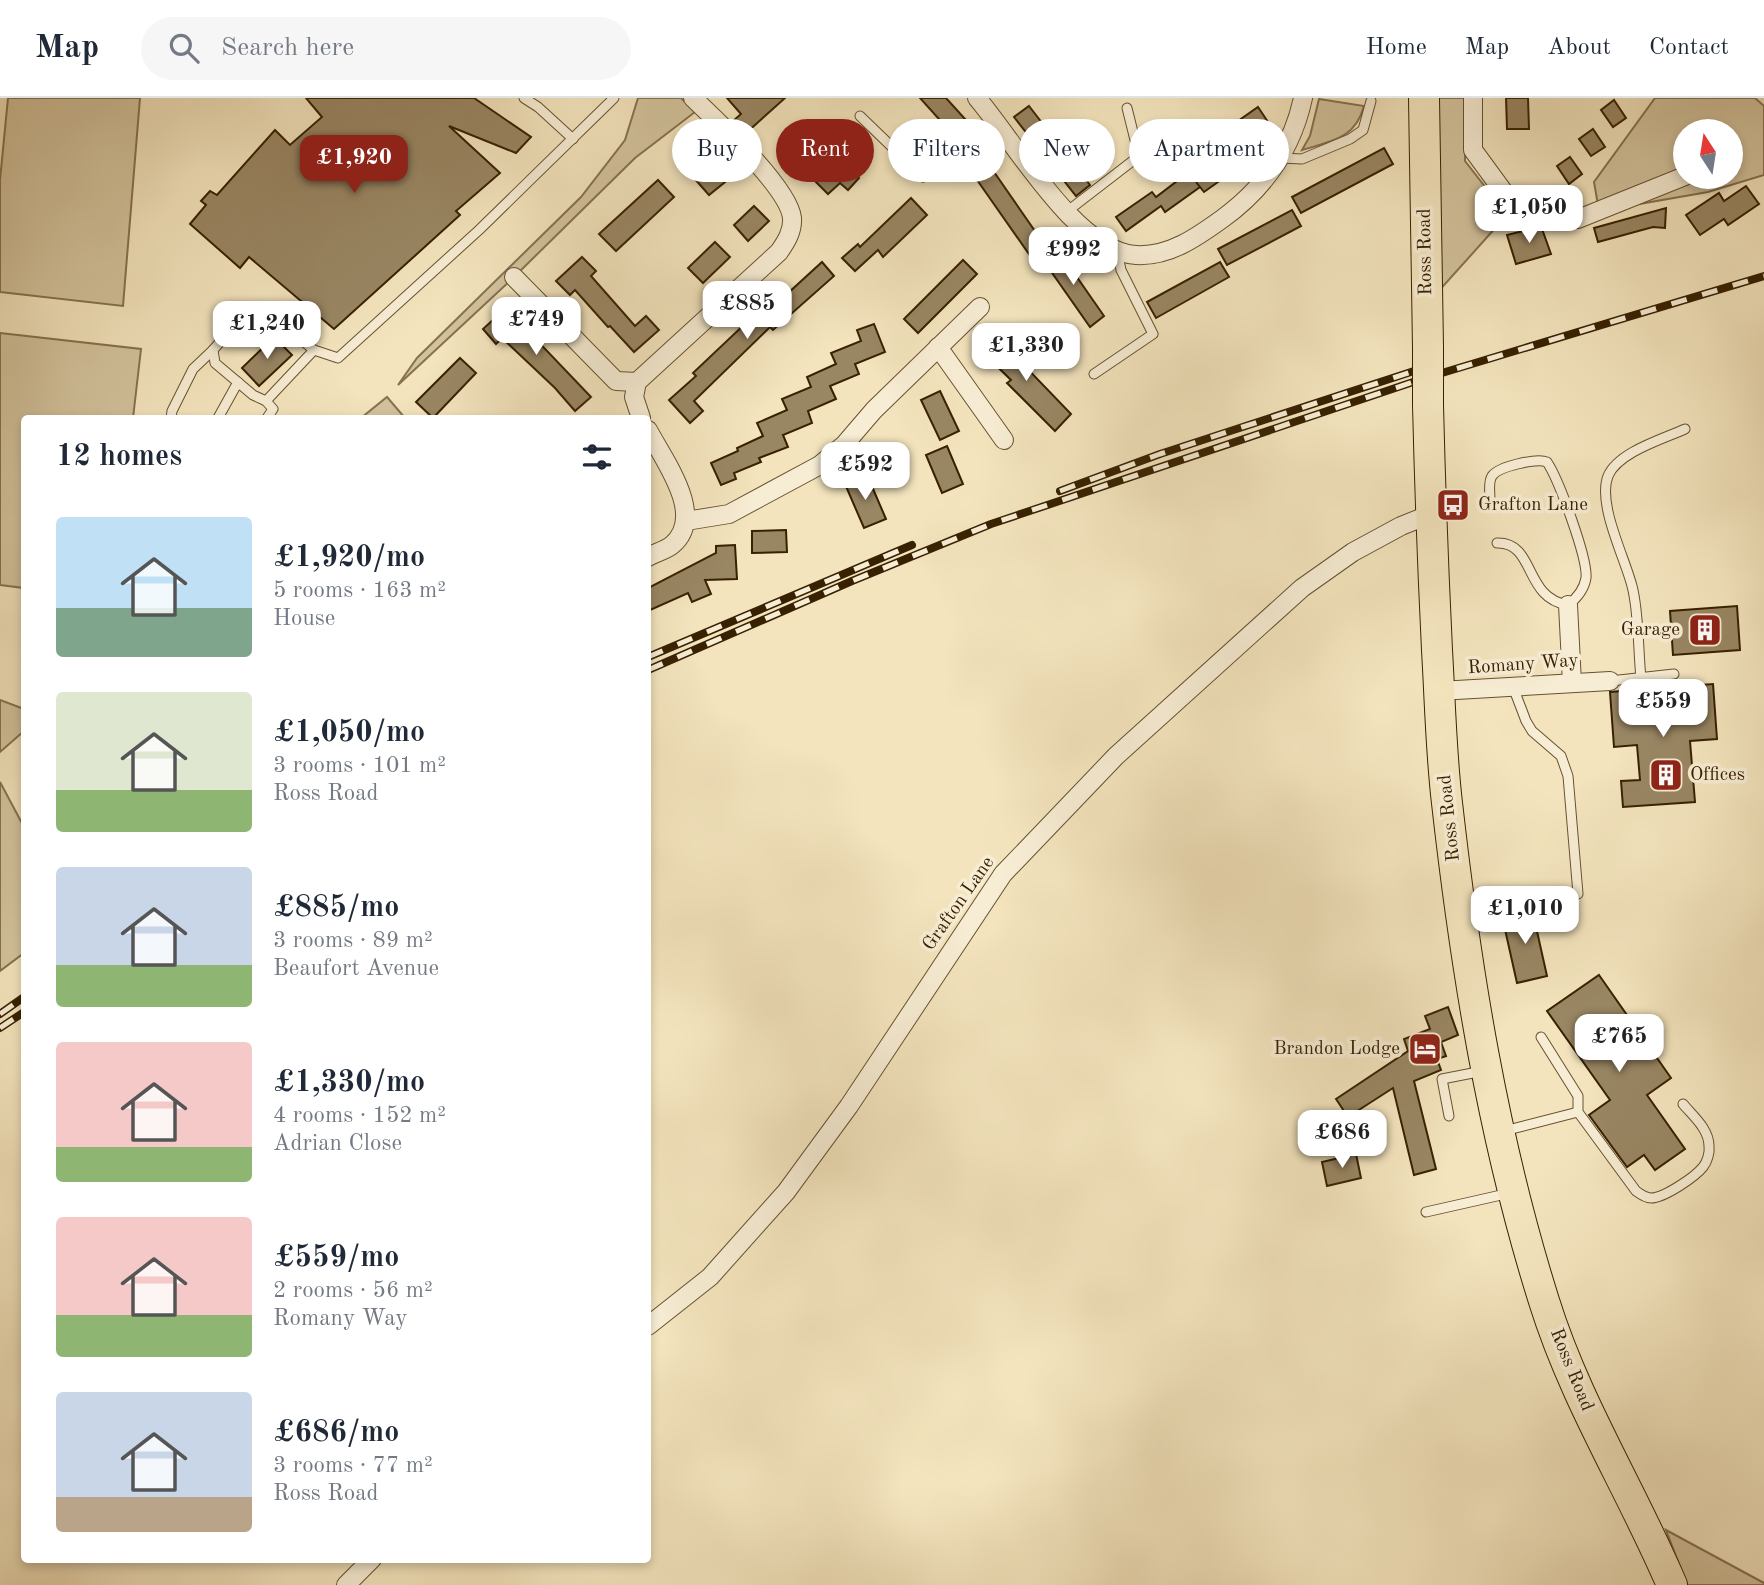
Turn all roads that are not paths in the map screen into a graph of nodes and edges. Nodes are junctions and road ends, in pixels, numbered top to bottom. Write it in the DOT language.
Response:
graph roads {
  1 [pos="524,98"];
  2 [pos="614,98"];
  3 [pos="694,98"];
  4 [pos="977,98"];
  5 [pos="1303,98"];
  6 [pos="1424,98"];
  7 [pos="1473,98"];
  8 [pos="1371,102"];
  9 [pos="1127,108"];
  10 [pos="860,116"];
  11 [pos="995,119"];
  12 [pos="1005,132"];
  13 [pos="573,139"];
  14 [pos="1289,142"];
  15 [pos="888,143"];
  16 [pos="1289,158"];
  17 [pos="1673,181"];
  18 [pos="1261,182"];
  19 [pos="1065,213"];
  20 [pos="1117,251"];
  21 [pos="514,277"];
  22 [pos="979,307"];
  23 [pos="938,347"];
  24 [pos="213,350"];
  25 [pos="314,350"];
  26 [pos="1094,374"];
  27 [pos="238,382"];
  28 [pos="638,382"];
  29 [pos="266,401"];
  30 [pos="172,415"];
  31 [pos="220,415"];
  32 [pos="269,415"];
  33 [pos="640,415"];
  34 [pos="1685,429"];
  35 [pos="651,436"];
  36 [pos="1004,440"];
  37 [pos="1490,499"];
  38 [pos="1431,514"];
  39 [pos="686,521"];
  40 [pos="1497,543"];
  41 [pos="651,556"];
  42 [pos="1568,605"];
  43 [pos="1674,674"];
  44 [pos="1641,678"];
  45 [pos="1609,681"];
  46 [pos="1572,683"];
  47 [pos="1513,687"];
  48 [pos="1439,691"];
  49 [pos="1578,894"];
  50 [pos="1541,1037"];
  51 [pos="1487,1070"];
  52 [pos="1683,1104"];
  53 [pos="1578,1112"];
  54 [pos="1449,1116"];
  55 [pos="1499,1133"];
  56 [pos="1513,1192"];
  57 [pos="1426,1212"];
  58 [pos="651,1324"];
  59 [pos="368,1563"];
  60 [pos="346,1585"];
  61 [pos="1672,1585"];
  1 -- 13 [label="lane"];
  2 -- 13 [label="lane"];
  3 -- 28 [label="street"];
  4 -- 11 [label="street"];
  5 -- 14 [label="street"];
  6 -- 38 [label="highway, Ross Road, bridge"];
  7 -- 17 [label="street"];
  8 -- 16 [label="lane"];
  9 -- 19 [label="lane"];
  10 -- 15 [label="lane"];
  12 -- 19 [label="street"];
  13 -- 25 [label="lane"];
  18 -- 20 [label="street"];
  19 -- 20 [label="street"];
  20 -- 26 [label="lane"];
  21 -- 28 [label="street"];
  22 -- 23 [label="street"];
  23 -- 36 [label="street"];
  23 -- 39 [label="street"];
  24 -- 25 [label="lane"];
  24 -- 27 [label="lane"];
  24 -- 30 [label="lane"];
  25 -- 29 [label="lane"];
  27 -- 29 [label="lane"];
  27 -- 31 [label="lane"];
  28 -- 33 [label="street"];
  29 -- 32 [label="lane"];
  34 -- 44 [label="lane"];
  35 -- 39 [label="street"];
  37 -- 42 [label="lane"];
  38 -- 48 [label="highway, Ross Road"];
  38 -- 58 [label="street, Grafton Lane"];
  39 -- 41 [label="street"];
  40 -- 42 [label="lane"];
  42 -- 46 [label="street"];
  43 -- 44 [label="lane"];
  44 -- 45 [label="lane"];
  45 -- 46 [label="street, Romany Way"];
  46 -- 47 [label="street, Romany Way"];
  47 -- 48 [label="street, Romany Way"];
  47 -- 49 [label="lane"];
  48 -- 51 [label="highway, Ross Road"];
  50 -- 53 [label="lane"];
  51 -- 54 [label="lane"];
  51 -- 55 [label="highway, Ross Road"];
  52 -- 53 [label="lane"];
  53 -- 55 [label="lane"];
  55 -- 56 [label="highway, Ross Road"];
  56 -- 57 [label="lane"];
  56 -- 61 [label="highway, Ross Road"];
  59 -- 60 [label="street"];
}
